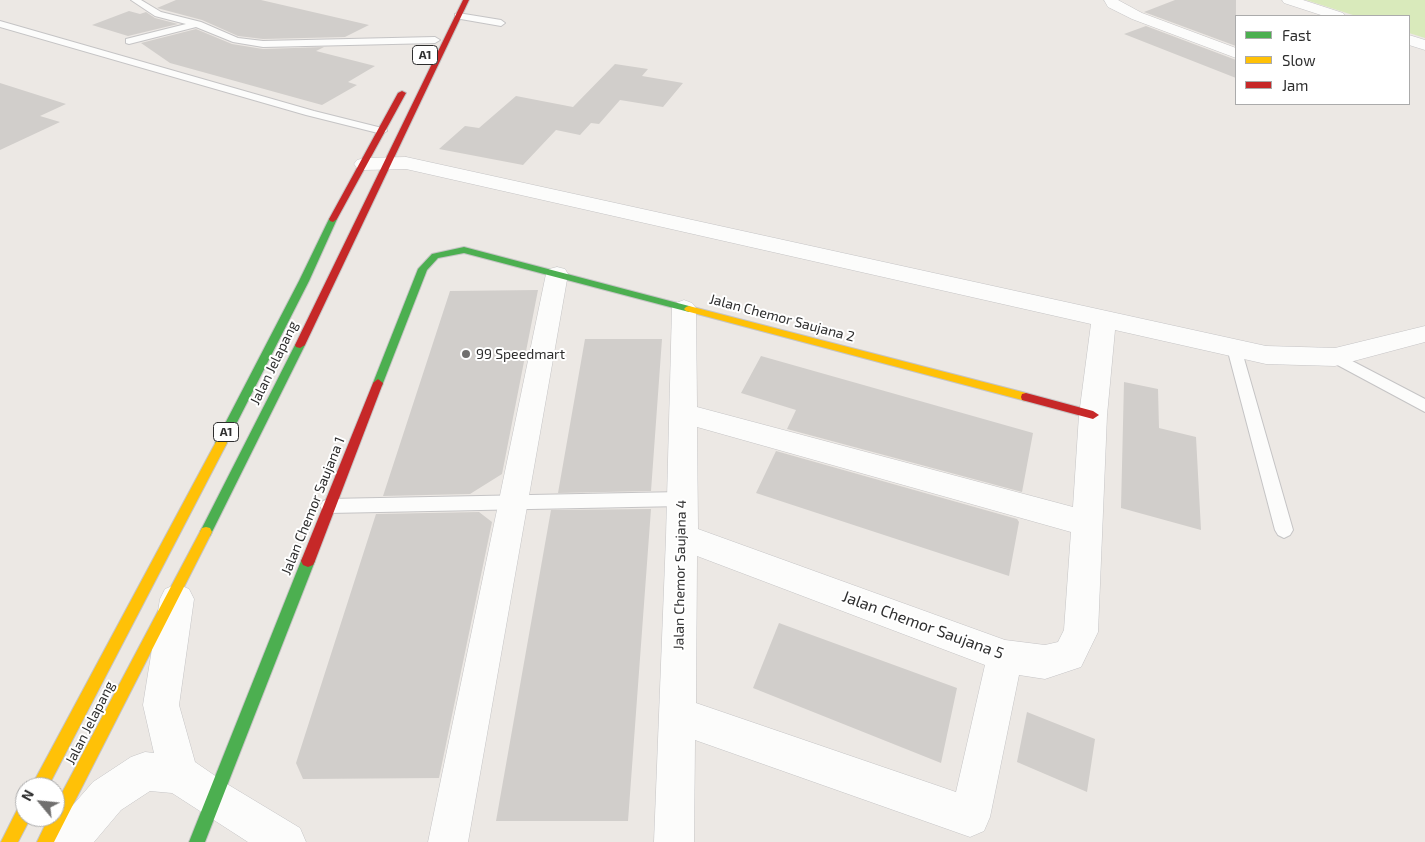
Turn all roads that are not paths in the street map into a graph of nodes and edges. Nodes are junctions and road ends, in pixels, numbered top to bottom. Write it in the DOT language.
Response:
graph roads {
  1 [pos="135,0"];
  2 [pos="457,0"];
  3 [pos="466,0"];
  4 [pos="1111,0"];
  5 [pos="1288,0"];
  6 [pos="1335,15"];
  7 [pos="458,16"];
  8 [pos="501,23"];
  9 [pos="0,24"];
  10 [pos="198,24"];
  11 [pos="435,40"];
  12 [pos="1410,40"];
  13 [pos="129,41"];
  14 [pos="1425,45"];
  15 [pos="1235,52"];
  16 [pos="425,56"];
  17 [pos="411,79"];
  18 [pos="382,131"];
  19 [pos="364,164"];
  20 [pos="388,164"];
  21 [pos="464,250"];
  22 [pos="557,274"];
  23 [pos="684,308"];
  24 [pos="1104,320"];
  25 [pos="1425,334"];
  26 [pos="1234,348"];
  27 [pos="1335,357"];
  28 [pos="1425,406"];
  29 [pos="683,413"];
  30 [pos="1093,415"];
  31 [pos="682,499"];
  32 [pos="513,503"];
  33 [pos="329,506"];
  34 [pos="1087,524"];
  35 [pos="1284,530"];
  36 [pos="682,538"];
  37 [pos="182,578"];
  38 [pos="1005,656"];
  39 [pos="677,715"];
  40 [pos="179,774"];
  41 [pos="44,777"];
  42 [pos="213,798"];
  43 [pos="17,827"];
  44 [pos="9,842"];
  45 [pos="46,842"];
  46 [pos="66,842"];
  47 [pos="197,842"];
  48 [pos="286,842"];
  49 [pos="448,842"];
  50 [pos="674,842"];
  1 -- 10 [label="lane"];
  2 -- 11 [label="main road, A1"];
  3 -- 7 [label="main road, Jalan Jelapang / A1"];
  4 -- 15 [label="street"];
  5 -- 6 [label="street"];
  7 -- 8 [label="lane"];
  7 -- 20 [label="main road, Jalan Jelapang / A1"];
  9 -- 18 [label="lane"];
  10 -- 11 [label="lane"];
  10 -- 13 [label="lane"];
  11 -- 16 [label="main road, A1"];
  12 -- 14 [label="street"];
  17 -- 18 [label="main road, Jalan Jelapang / A1"];
  18 -- 19 [label="main road, Jalan Jelapang / A1"];
  19 -- 20 [label="street"];
  19 -- 41 [label="main road, Jalan Jelapang / A1"];
  20 -- 24 [label="street"];
  20 -- 37 [label="main road, Jalan Jelapang / A1"];
  21 -- 22 [label="main road, Jalan Chemor Saujana 2"];
  21 -- 33 [label="main road, Jalan Chemor Saujana 1"];
  22 -- 23 [label="main road, Jalan Chemor Saujana 2"];
  22 -- 32 [label="street"];
  23 -- 29 [label="street, Jalan Chemor Saujana 4"];
  23 -- 30 [label="main road, Jalan Chemor Saujana 2"];
  24 -- 26 [label="street"];
  24 -- 30 [label="street, Jalan Chemor Saujana 5"];
  25 -- 27 [label="street"];
  26 -- 27 [label="street"];
  26 -- 35 [label="lane"];
  27 -- 28 [label="lane"];
  29 -- 31 [label="street, Jalan Chemor Saujana 4"];
  29 -- 34 [label="street"];
  30 -- 34 [label="street, Jalan Chemor Saujana 5"];
  31 -- 32 [label="lane"];
  31 -- 36 [label="street, Jalan Chemor Saujana 4"];
  32 -- 33 [label="lane"];
  32 -- 49 [label="street"];
  33 -- 42 [label="main road, Jalan Chemor Saujana 1"];
  34 -- 38 [label="street, Jalan Chemor Saujana 5"];
  36 -- 38 [label="street, Jalan Chemor Saujana 5"];
  36 -- 39 [label="street, Jalan Chemor Saujana 4"];
  37 -- 40 [label="street"];
  37 -- 45 [label="main road, Jalan Jelapang / A1"];
  38 -- 39 [label="street"];
  39 -- 50 [label="street, Jalan Chemor Saujana 4"];
  40 -- 42 [label="street"];
  40 -- 46 [label="street"];
  42 -- 47 [label="main road, Jalan Chemor Saujana 1"];
  42 -- 48 [label="street"];
  43 -- 44 [label="main road"];
}
